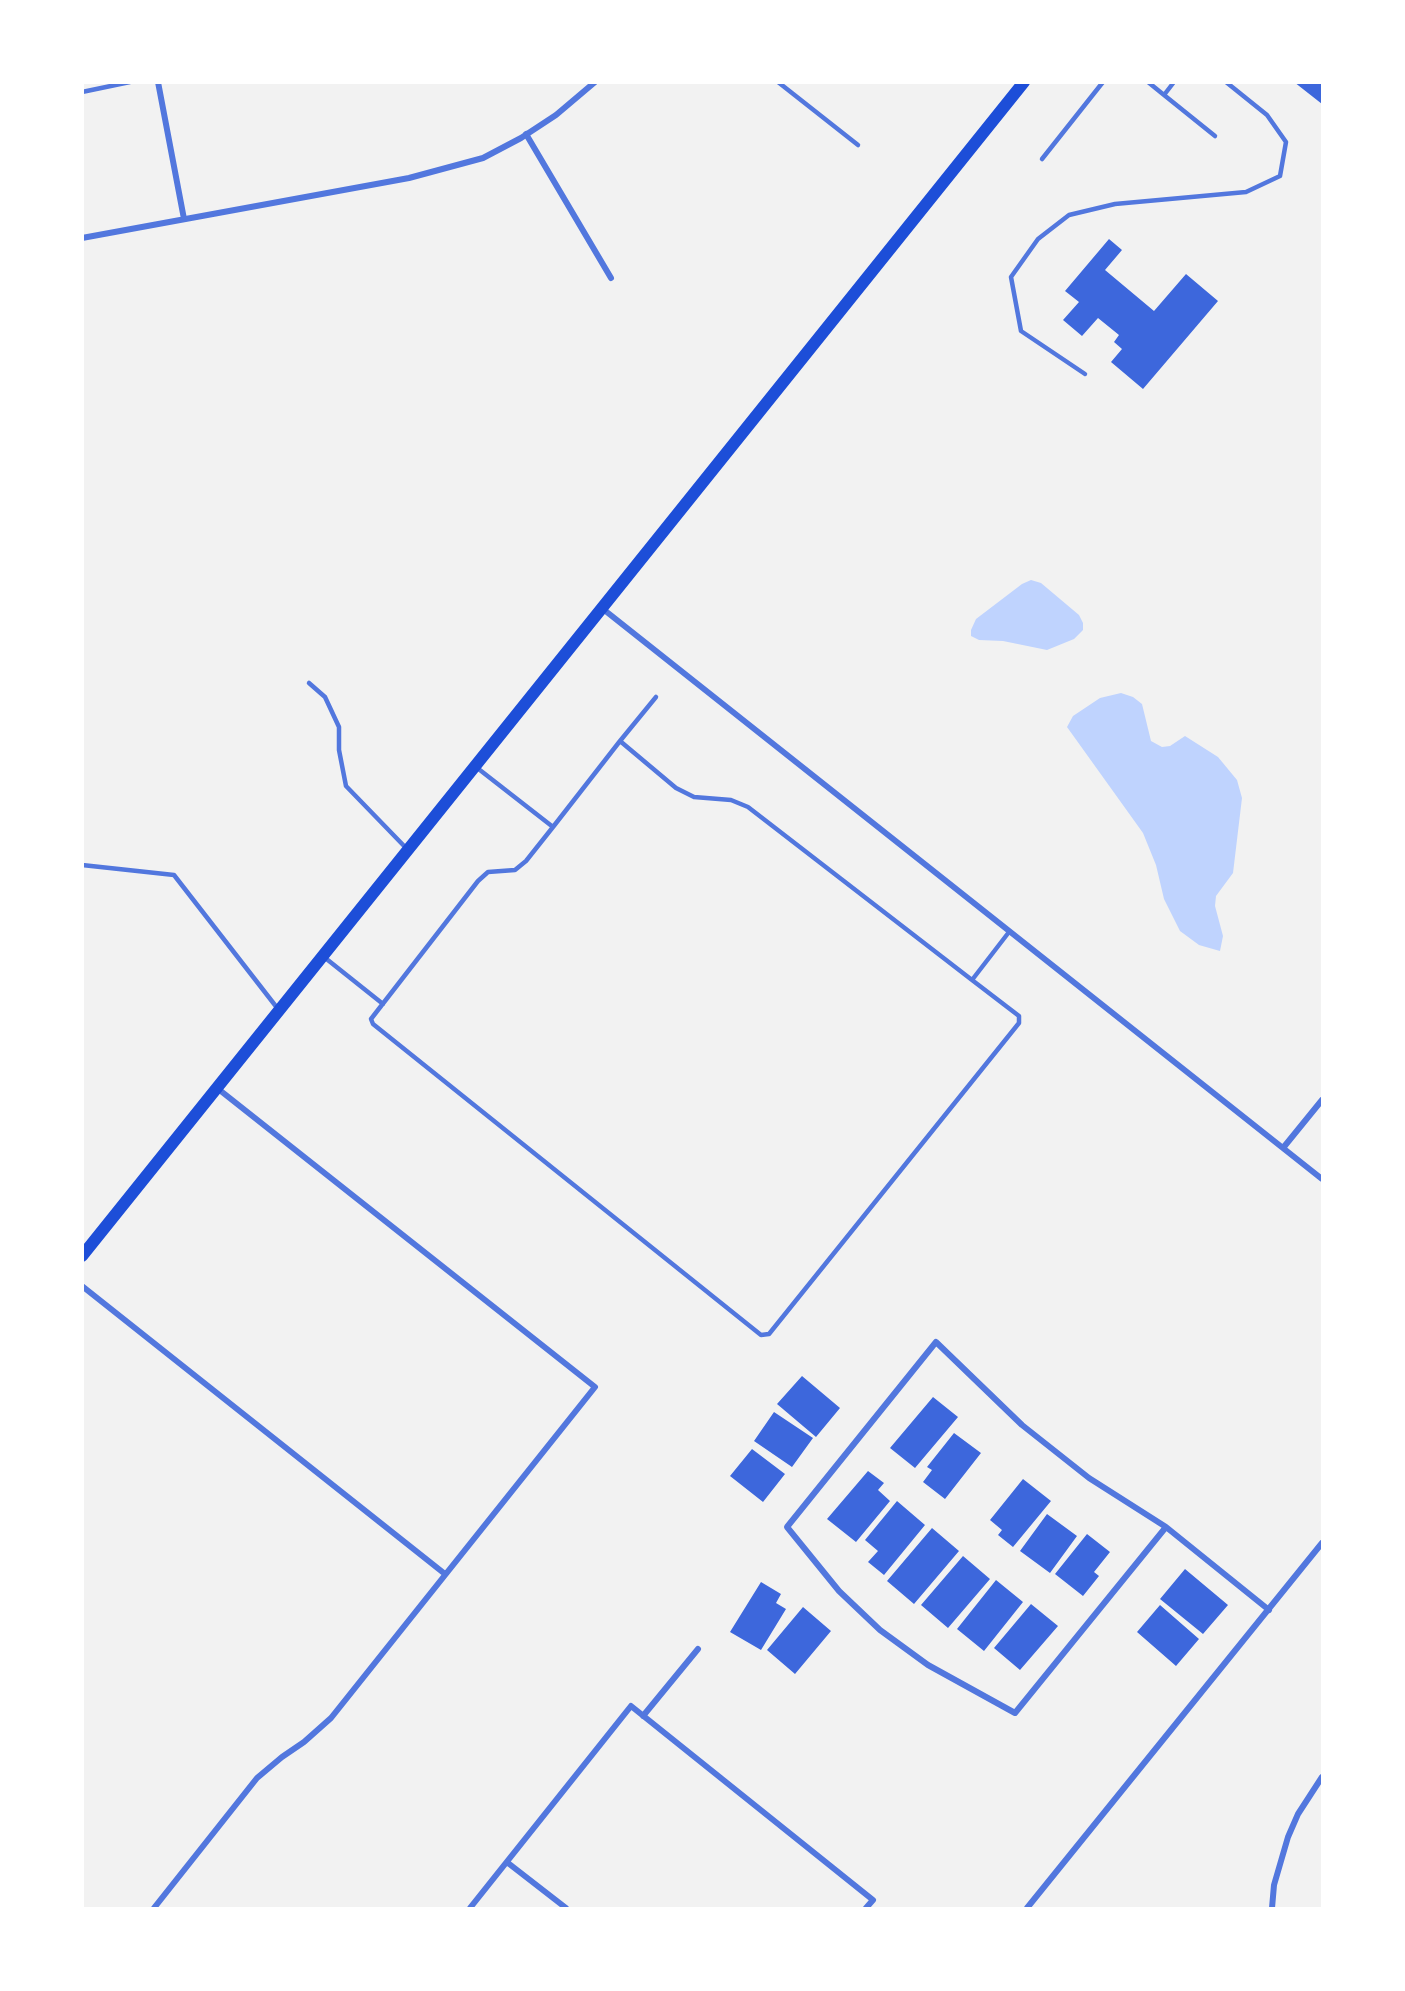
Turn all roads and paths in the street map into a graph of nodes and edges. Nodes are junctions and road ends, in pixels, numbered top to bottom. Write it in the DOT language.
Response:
graph roads {
  1 [pos="130,82"];
  2 [pos="158,82"];
  3 [pos="595,82"];
  4 [pos="778,82"];
  5 [pos="1103,82"];
  6 [pos="1148,82"];
  7 [pos="1174,82"];
  8 [pos="1226,82"];
  9 [pos="1021,83"];
  10 [pos="82,92"];
  11 [pos="1164,95"];
  12 [pos="526,134"];
  13 [pos="1215,136"];
  14 [pos="858,145"];
  15 [pos="1042,159"];
  16 [pos="184,219"];
  17 [pos="82,238"];
  18 [pos="611,278"];
  19 [pos="1086,374"];
  20 [pos="603,609"];
  21 [pos="309,683"];
  22 [pos="656,697"];
  23 [pos="620,741"];
  24 [pos="476,767"];
  25 [pos="553,827"];
  26 [pos="408,850"];
  27 [pos="82,865"];
  28 [pos="1009,932"];
  29 [pos="323,956"];
  30 [pos="972,980"];
  31 [pos="383,1004"];
  32 [pos="279,1011"];
  33 [pos="217,1088"];
  34 [pos="1323,1100"];
  35 [pos="1283,1148"];
  36 [pos="1323,1179"];
  37 [pos="82,1256"];
  38 [pos="82,1286"];
  39 [pos="1166,1527"];
  40 [pos="1323,1543"];
  41 [pos="445,1574"];
  42 [pos="1269,1610"];
  43 [pos="698,1649"];
  44 [pos="643,1716"];
  45 [pos="1323,1776"];
  46 [pos="508,1863"];
  47 [pos="154,1908"];
  48 [pos="470,1908"];
  49 [pos="566,1908"];
  50 [pos="866,1908"];
  51 [pos="1027,1908"];
  52 [pos="1272,1908"];
  1 -- 10 [label="lane"];
  2 -- 16 [label="street"];
  3 -- 12 [label="street"];
  4 -- 14 [label="lane"];
  5 -- 15 [label="lane"];
  6 -- 11 [label="lane"];
  7 -- 11 [label="lane"];
  8 -- 19 [label="lane"];
  9 -- 20 [label="main road"];
  11 -- 13 [label="lane"];
  12 -- 16 [label="street"];
  12 -- 18 [label="street"];
  16 -- 17 [label="street"];
  20 -- 24 [label="main road"];
  20 -- 28 [label="street"];
  21 -- 26 [label="lane"];
  22 -- 23 [label="lane"];
  23 -- 25 [label="lane"];
  23 -- 30 [label="lane"];
  24 -- 25 [label="lane"];
  24 -- 26 [label="main road"];
  25 -- 31 [label="lane"];
  26 -- 29 [label="main road"];
  27 -- 32 [label="lane"];
  28 -- 30 [label="lane"];
  28 -- 35 [label="street"];
  29 -- 31 [label="lane"];
  29 -- 32 [label="main road"];
  30 -- 31 [label="lane"];
  32 -- 33 [label="main road"];
  33 -- 37 [label="main road"];
  33 -- 41 [label="street"];
  34 -- 35 [label="street"];
  35 -- 36 [label="street"];
  38 -- 41 [label="street"];
  39 -- 39 [label="street"];
  39 -- 42 [label="street"];
  40 -- 42 [label="street"];
  41 -- 47 [label="street"];
  42 -- 51 [label="street"];
  43 -- 44 [label="street"];
  44 -- 46 [label="street"];
  44 -- 50 [label="street"];
  45 -- 52 [label="street"];
  46 -- 48 [label="street"];
  46 -- 49 [label="street"];
}
